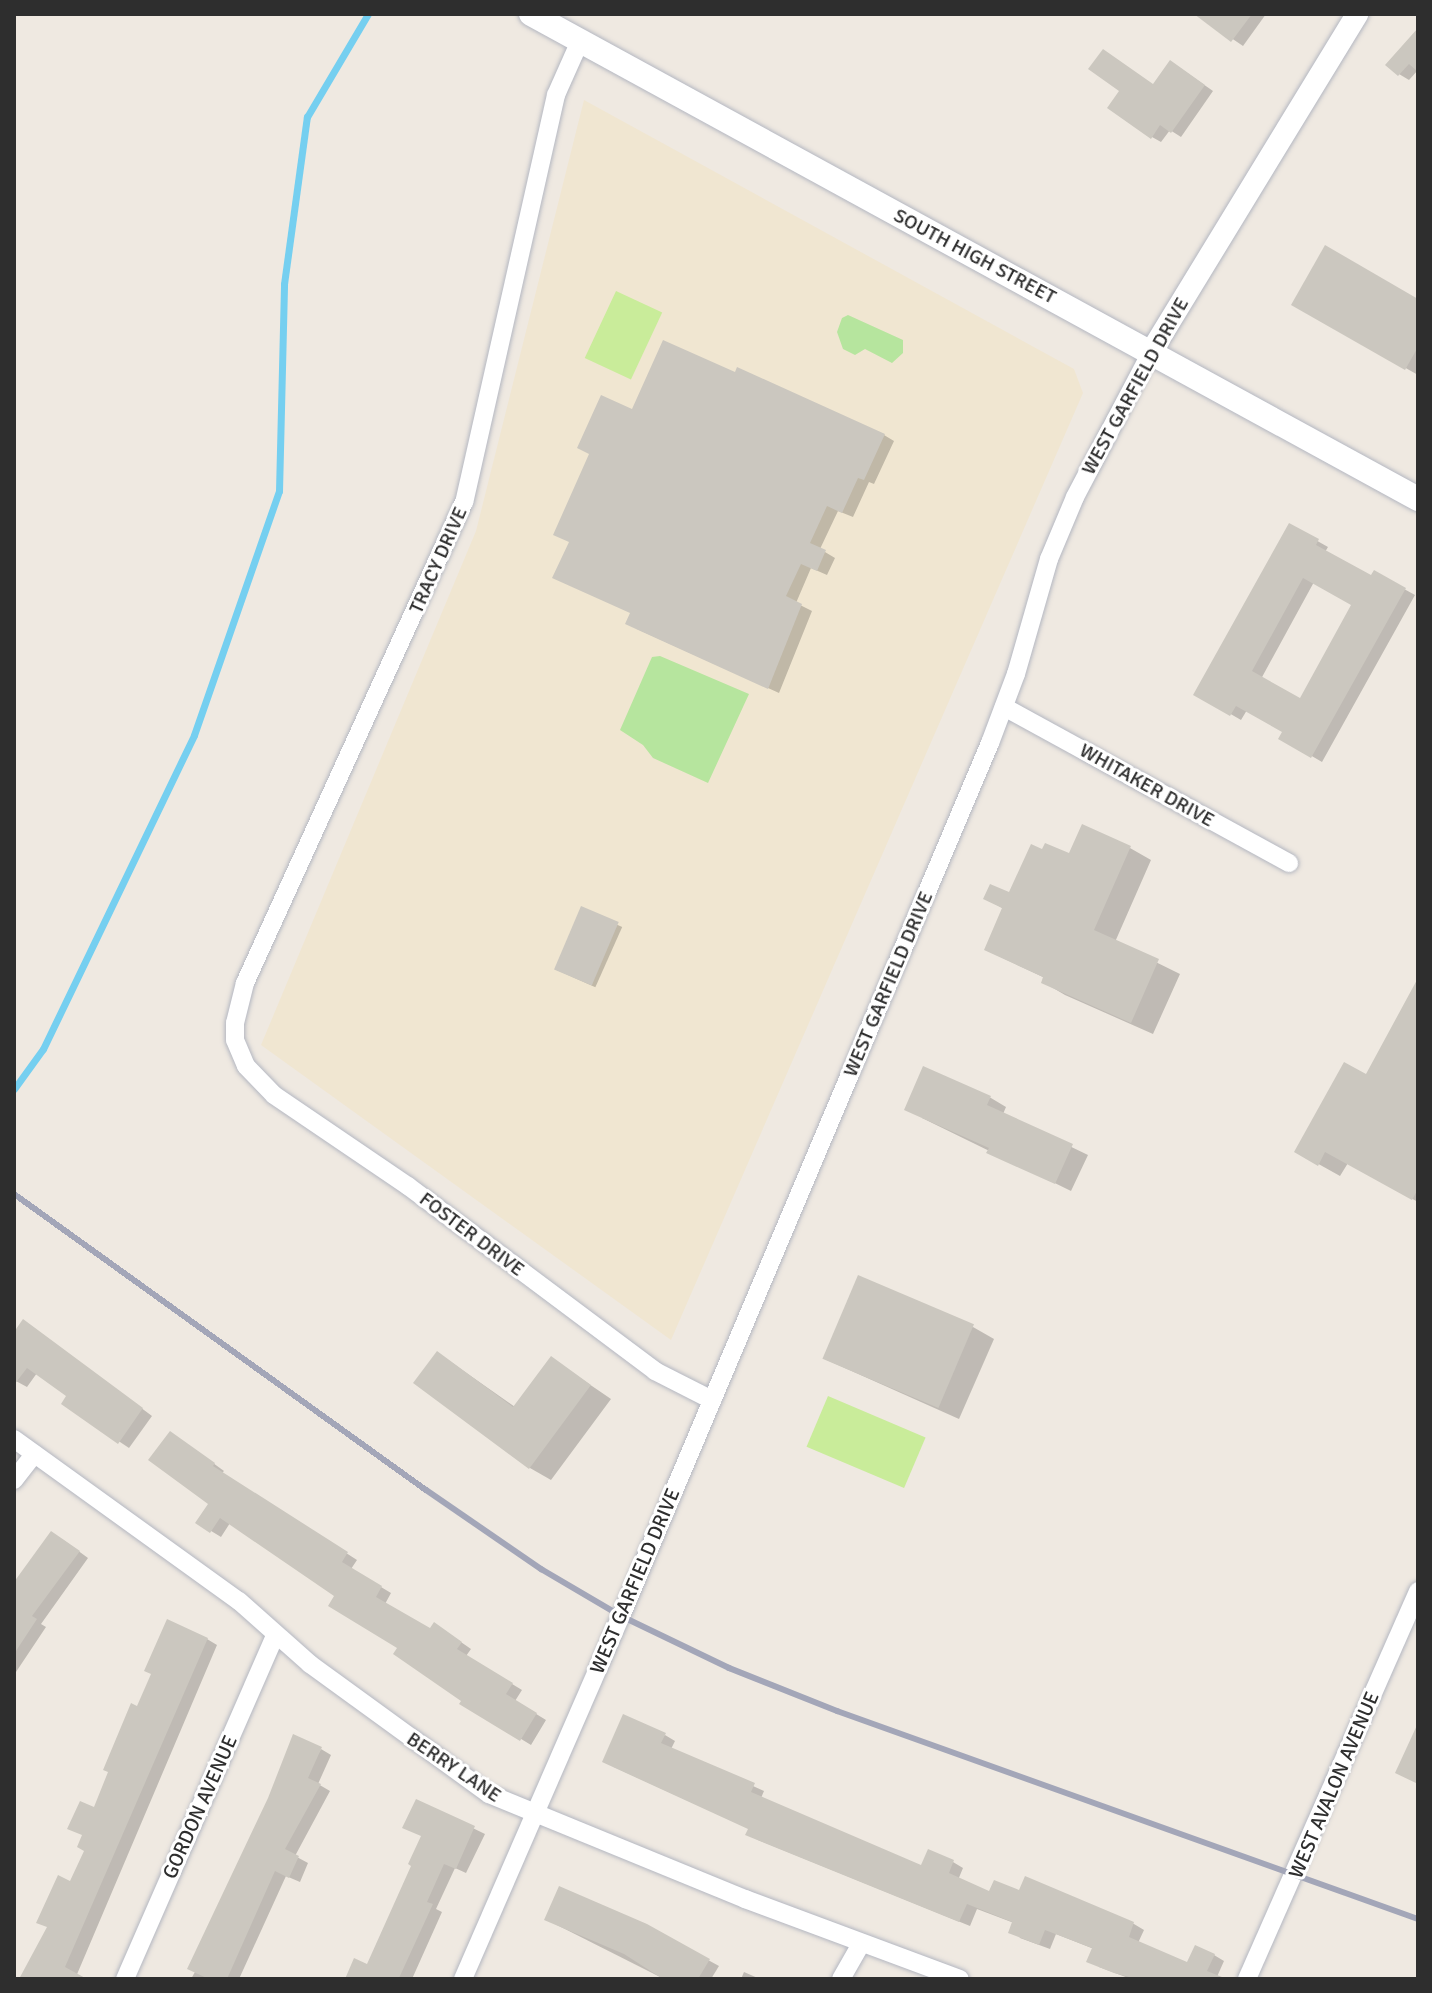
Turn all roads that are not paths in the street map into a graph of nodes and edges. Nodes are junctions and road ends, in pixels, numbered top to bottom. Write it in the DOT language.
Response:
graph roads {
  1 [pos="531,14"];
  2 [pos="1357,14"];
  3 [pos="580,41"];
  4 [pos="1151,352"];
  5 [pos="1418,499"];
  6 [pos="1004,707"];
  7 [pos="1289,863"];
  8 [pos="241,1056"];
  9 [pos="712,1400"];
  10 [pos="14,1439"];
  11 [pos="34,1454"];
  12 [pos="14,1480"];
  13 [pos="1418,1591"];
  14 [pos="275,1636"];
  15 [pos="534,1814"];
  16 [pos="861,1944"];
  17 [pos="125,1979"];
  18 [pos="463,1979"];
  19 [pos="841,1979"];
  20 [pos="960,1979"];
  21 [pos="1247,1979"];
  1 -- 3 [label="main road, SOUTH HIGH STREET"];
  2 -- 4 [label="street, WEST GARFIELD DRIVE"];
  3 -- 4 [label="main road, SOUTH HIGH STREET"];
  3 -- 8 [label="street, TRACY DRIVE"];
  4 -- 5 [label="main road, SOUTH HIGH STREET"];
  4 -- 6 [label="street, WEST GARFIELD DRIVE"];
  6 -- 7 [label="street, WHITAKER DRIVE"];
  6 -- 9 [label="street, WEST GARFIELD DRIVE"];
  8 -- 9 [label="street, FOSTER DRIVE"];
  9 -- 15 [label="street, WEST GARFIELD DRIVE"];
  10 -- 11 [label="street, BERRY LANE"];
  11 -- 12 [label="street"];
  11 -- 14 [label="street, BERRY LANE"];
  13 -- 21 [label="street, WEST AVALON AVENUE"];
  14 -- 15 [label="street, BERRY LANE"];
  14 -- 17 [label="street, GORDON AVENUE"];
  15 -- 16 [label="street, BERRY LANE"];
  15 -- 18 [label="street, WEST GARFIELD DRIVE"];
  16 -- 19 [label="street"];
  16 -- 20 [label="street, BERRY LANE"];
}
